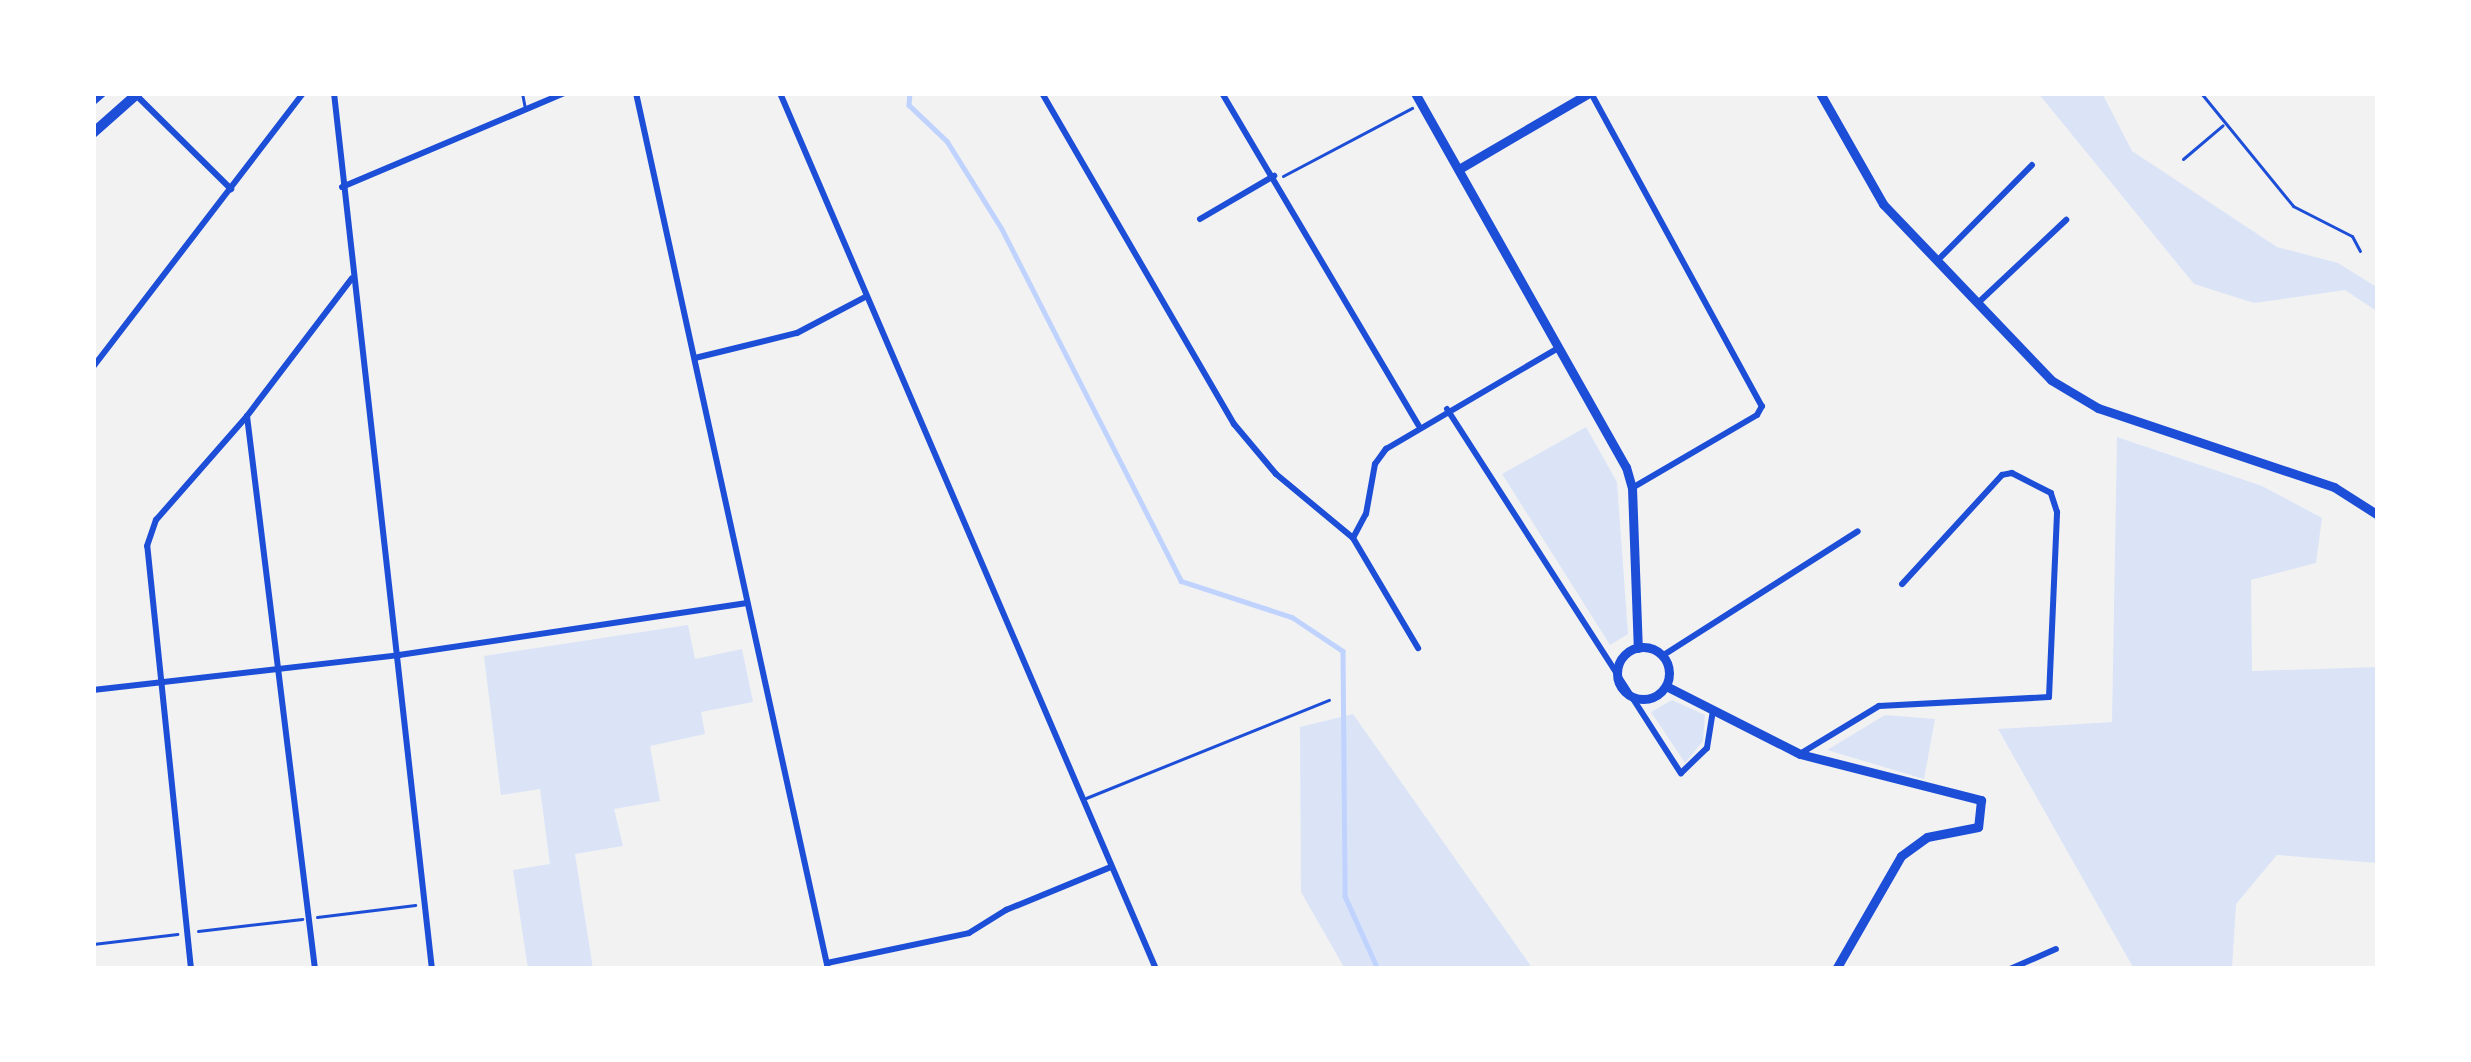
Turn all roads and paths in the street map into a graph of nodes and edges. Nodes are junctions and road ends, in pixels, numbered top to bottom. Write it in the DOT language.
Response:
graph roads {
  1 [pos="101,93"];
  2 [pos="303,93"];
  3 [pos="334,93"];
  4 [pos="522,93"];
  5 [pos="565,93"];
  6 [pos="636,93"];
  7 [pos="780,93"];
  8 [pos="1042,93"];
  9 [pos="1222,93"];
  10 [pos="1590,93"];
  11 [pos="1820,93"];
  12 [pos="2201,93"];
  13 [pos="137,94"];
  14 [pos="1418,98"];
  15 [pos="93,100"];
  16 [pos="526,111"];
  17 [pos="2224,125"];
  18 [pos="93,133"];
  19 [pos="2183,158"];
  20 [pos="2032,166"];
  21 [pos="1459,169"];
  22 [pos="1275,178"];
  23 [pos="342,187"];
  24 [pos="231,190"];
  25 [pos="1200,219"];
  26 [pos="2066,220"];
  27 [pos="2360,251"];
  28 [pos="1935,263"];
  29 [pos="353,277"];
  30 [pos="867,296"];
  31 [pos="1976,304"];
  32 [pos="1559,347"];
  33 [pos="695,358"];
  34 [pos="93,367"];
  35 [pos="1447,409"];
  36 [pos="247,416"];
  37 [pos="1418,425"];
  38 [pos="1633,488"];
  39 [pos="2378,515"];
  40 [pos="1858,532"];
  41 [pos="1353,538"];
  42 [pos="1902,584"];
  43 [pos="747,603"];
  44 [pos="1418,648"];
  45 [pos="1639,648"];
  46 [pos="398,656"];
  47 [pos="1662,656"];
  48 [pos="282,670"];
  49 [pos="158,684"];
  50 [pos="1666,686"];
  51 [pos="1622,688"];
  52 [pos="93,690"];
  53 [pos="1330,700"];
  54 [pos="1713,708"];
  55 [pos="1800,754"];
  56 [pos="1082,800"];
  57 [pos="1112,867"];
  58 [pos="187,933"];
  59 [pos="93,944"];
  60 [pos="2056,949"];
  61 [pos="828,966"];
  62 [pos="191,969"];
  63 [pos="315,969"];
  64 [pos="432,969"];
  65 [pos="1156,969"];
  66 [pos="1836,969"];
  67 [pos="2010,969"];
  1 -- 15 [label="main road"];
  2 -- 24 [label="street"];
  3 -- 23 [label="street"];
  4 -- 16 [label="lane"];
  5 -- 16 [label="street"];
  6 -- 33 [label="street"];
  7 -- 30 [label="street"];
  8 -- 41 [label="street"];
  9 -- 22 [label="street"];
  10 -- 21 [label="street"];
  10 -- 38 [label="street"];
  11 -- 28 [label="street"];
  12 -- 17 [label="lane"];
  13 -- 18 [label="main road"];
  13 -- 24 [label="street"];
  14 -- 21 [label="street"];
  14 -- 22 [label="path"];
  16 -- 23 [label="street"];
  17 -- 19 [label="lane"];
  17 -- 27 [label="lane"];
  20 -- 28 [label="street"];
  21 -- 32 [label="street"];
  22 -- 25 [label="street"];
  22 -- 37 [label="street"];
  23 -- 29 [label="street"];
  24 -- 34 [label="street"];
  26 -- 31 [label="street"];
  28 -- 31 [label="street"];
  29 -- 36 [label="street"];
  29 -- 46 [label="street"];
  30 -- 33 [label="street"];
  30 -- 56 [label="street"];
  31 -- 39 [label="street"];
  32 -- 35 [label="street"];
  32 -- 38 [label="street"];
  33 -- 43 [label="street"];
  35 -- 37 [label="street"];
  35 -- 51 [label="street"];
  36 -- 48 [label="street"];
  36 -- 49 [label="street"];
  37 -- 41 [label="street"];
  38 -- 45 [label="street"];
  40 -- 47 [label="street"];
  41 -- 44 [label="street"];
  42 -- 55 [label="street"];
  43 -- 46 [label="street"];
  43 -- 61 [label="street"];
  45 -- 47 [label="street"];
  45 -- 51 [label="street"];
  46 -- 48 [label="street"];
  46 -- 64 [label="street"];
  47 -- 50 [label="street"];
  48 -- 49 [label="street"];
  48 -- 63 [label="street"];
  49 -- 52 [label="street"];
  49 -- 58 [label="street"];
  50 -- 51 [label="street"];
  50 -- 54 [label="street"];
  51 -- 54 [label="street"];
  53 -- 56 [label="lane"];
  54 -- 55 [label="street"];
  55 -- 66 [label="street"];
  56 -- 57 [label="street"];
  57 -- 61 [label="street"];
  57 -- 65 [label="street"];
  58 -- 59 [label="path"];
  58 -- 62 [label="street"];
  60 -- 67 [label="street"];
}
